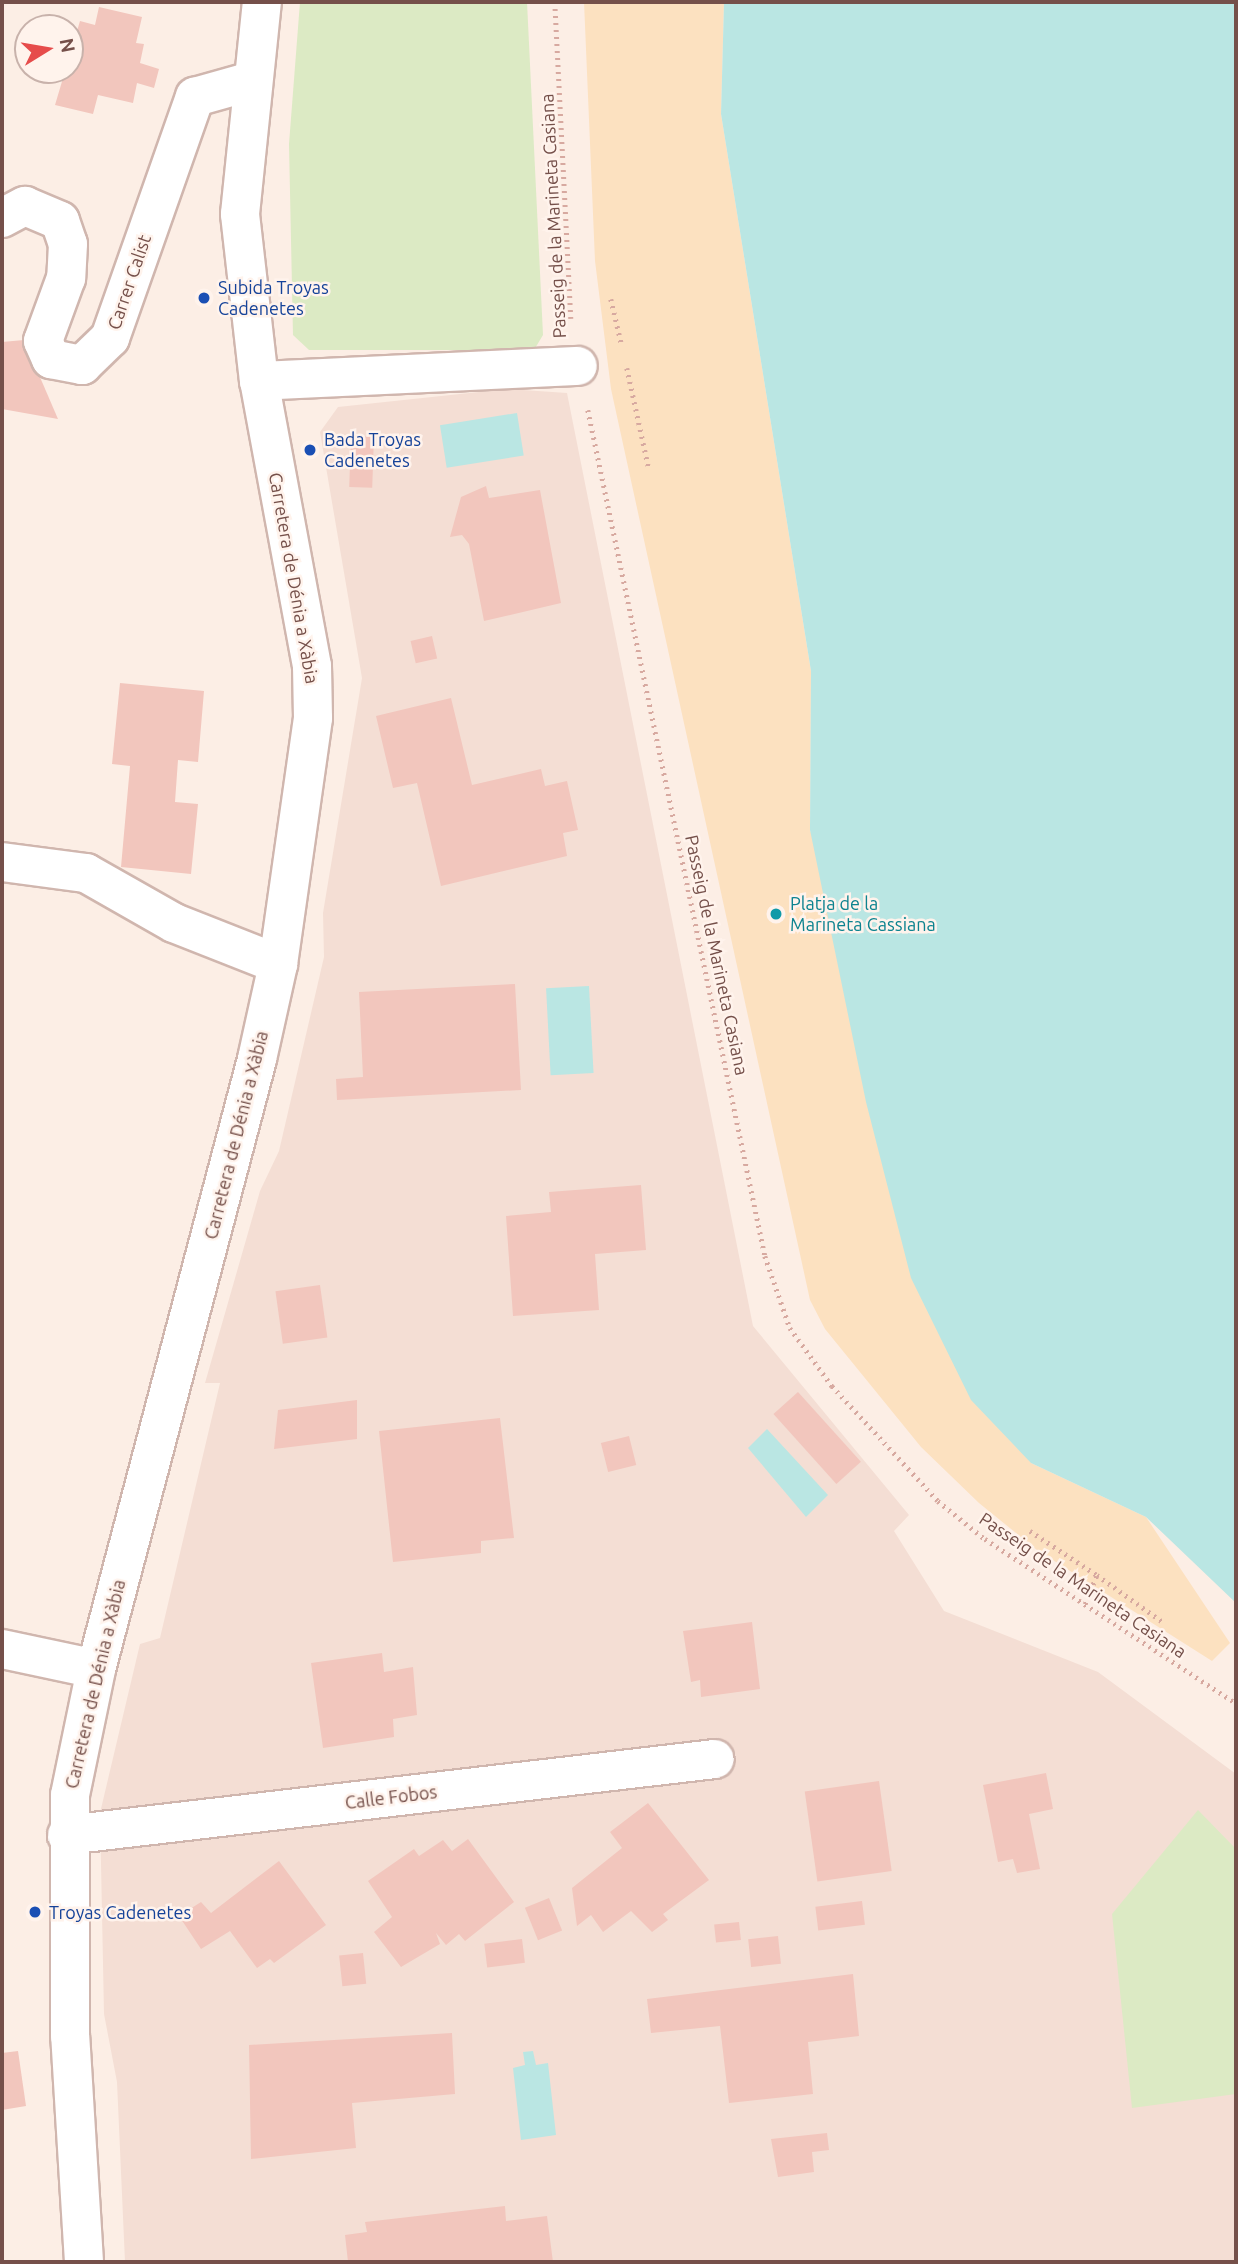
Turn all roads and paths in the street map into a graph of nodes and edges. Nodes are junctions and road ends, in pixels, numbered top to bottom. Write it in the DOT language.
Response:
graph roads {
  1 [pos="262,2"];
  2 [pos="555,2"];
  3 [pos="251,80"];
  4 [pos="2,218"];
  5 [pos="611,299"];
  6 [pos="578,366"];
  7 [pos="259,382"];
  8 [pos="649,469"];
  9 [pos="2,862"];
  10 [pos="278,964"];
  11 [pos="1030,1531"];
  12 [pos="1097,1576"];
  13 [pos="1085,1604"];
  14 [pos="1163,1622"];
  15 [pos="2,1649"];
  16 [pos="96,1669"];
  17 [pos="1236,1703"];
  18 [pos="715,1759"];
  19 [pos="67,1835"];
  20 [pos="84,2262"];
  1 -- 3 [label="street, Carretera de Dénia a Xàbia"];
  2 -- 6 [label="path, Passeig de la Marineta Casiana"];
  3 -- 4 [label="street, Carrer Calist"];
  3 -- 7 [label="street, Carretera de Dénia a Xàbia"];
  5 -- 8 [label="path"];
  6 -- 7 [label="street"];
  6 -- 13 [label="path, Passeig de la Marineta Casiana"];
  7 -- 10 [label="street, Carretera de Dénia a Xàbia"];
  9 -- 10 [label="street"];
  10 -- 16 [label="street, Carretera de Dénia a Xàbia"];
  11 -- 12 [label="path"];
  12 -- 13 [label="path"];
  12 -- 14 [label="path"];
  13 -- 17 [label="path, Passeig de la Marineta Casiana"];
  15 -- 16 [label="street"];
  16 -- 19 [label="street, Carretera de Dénia a Xàbia"];
  18 -- 19 [label="street, Calle Fobos"];
  19 -- 20 [label="street, Carretera de Dénia a Xàbia"];
}
